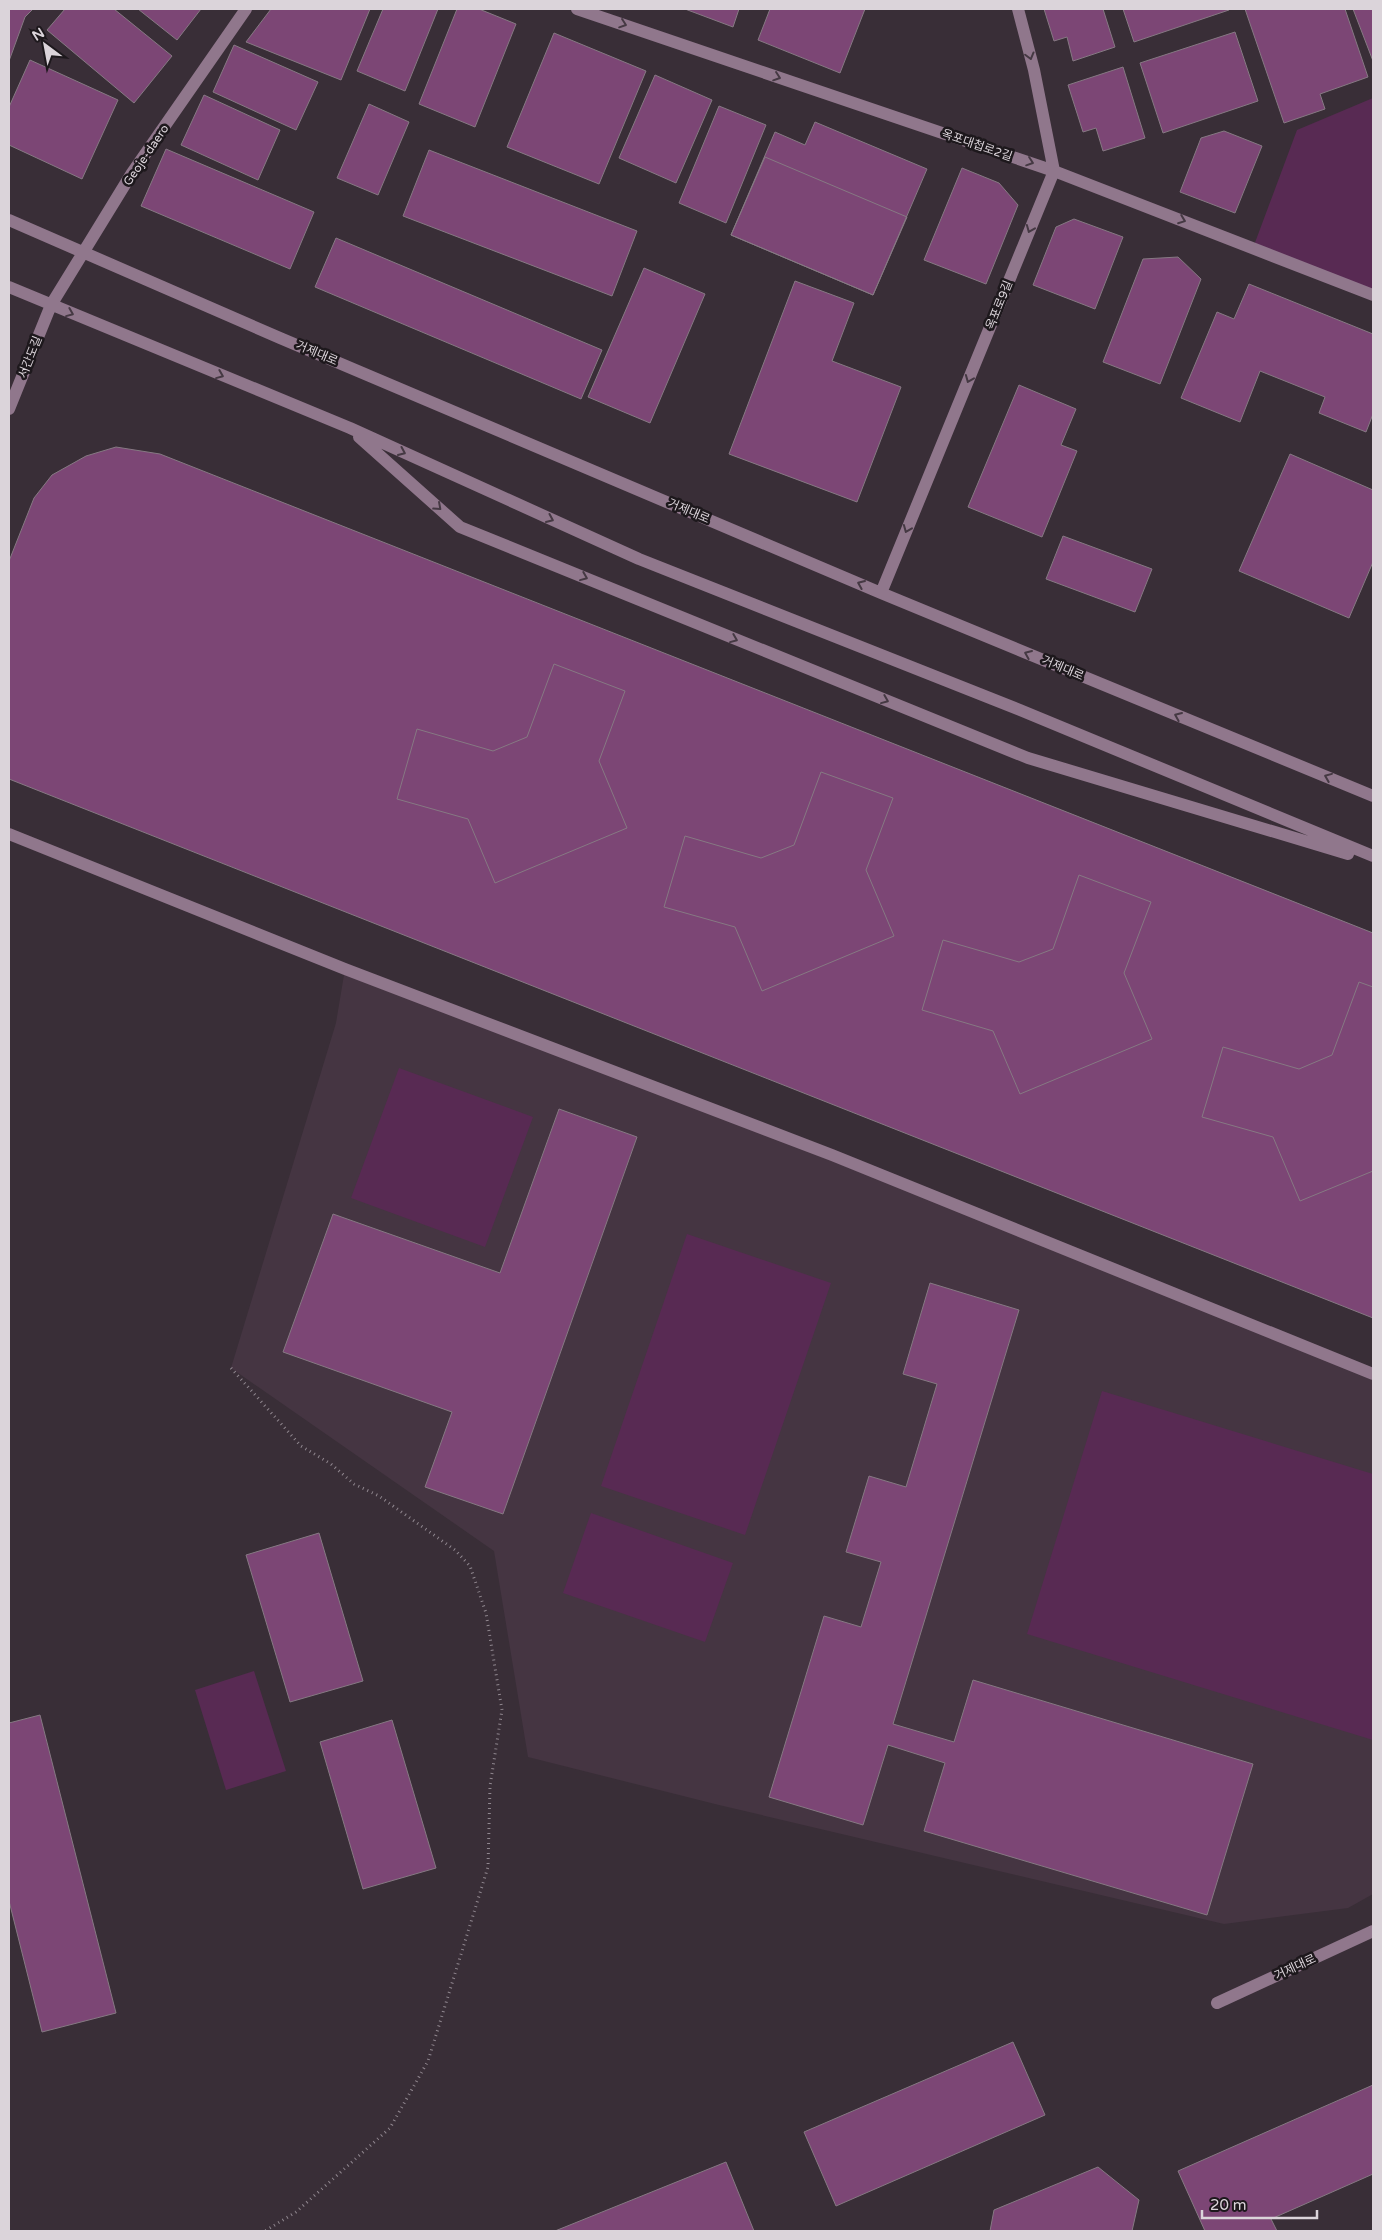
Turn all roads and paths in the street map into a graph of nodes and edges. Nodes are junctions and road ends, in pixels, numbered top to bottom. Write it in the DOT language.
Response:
graph roads {
  1 [pos="246,9"];
  2 [pos="576,9"];
  3 [pos="1018,9"];
  4 [pos="1054,170"];
  5 [pos="9,220"];
  6 [pos="85,252"];
  7 [pos="9,287"];
  8 [pos="1373,294"];
  9 [pos="51,305"];
  10 [pos="9,409"];
  11 [pos="350,428"];
  12 [pos="881,593"];
  13 [pos="1373,796"];
  14 [pos="9,834"];
  15 [pos="1373,856"];
  16 [pos="1373,861"];
  17 [pos="231,1368"];
  18 [pos="1373,1374"];
  19 [pos="1373,1931"];
  20 [pos="1217,2003"];
  21 [pos="265,2231"];
  1 -- 6 [label="street, Geoje-daero"];
  2 -- 4 [label="street, 옥포대첩로2길, one-way"];
  3 -- 4 [label="street, one-way"];
  4 -- 8 [label="street, 옥포대첩로2길, one-way"];
  4 -- 12 [label="street, 옥포로9길, one-way"];
  5 -- 6 [label="street, 거제대로"];
  6 -- 9 [label="street, Geoje-daero"];
  12 -- 6 [label="street, 거제대로, one-way"];
  7 -- 9 [label="street"];
  9 -- 10 [label="street, 서간도길"];
  9 -- 11 [label="street, one-way"];
  11 -- 15 [label="street, one-way"];
  11 -- 16 [label="street, one-way"];
  13 -- 12 [label="street, 거제대로, one-way"];
  14 -- 18 [label="street"];
  17 -- 21 [label="path"];
  19 -- 20 [label="street, 거제대로"];
}
